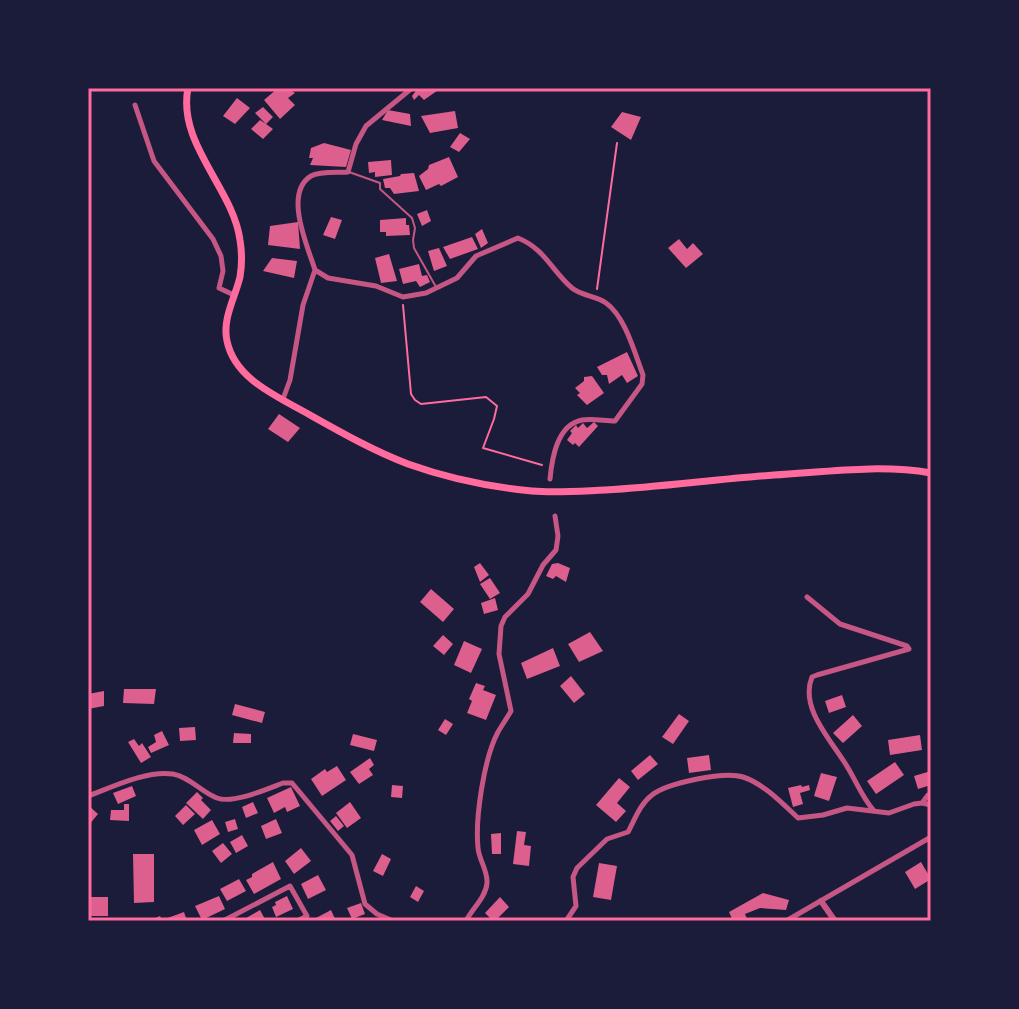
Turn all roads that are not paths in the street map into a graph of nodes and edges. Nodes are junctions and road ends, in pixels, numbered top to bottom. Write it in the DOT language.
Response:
graph roads {
  1 [pos="188,88"];
  2 [pos="412,88"];
  3 [pos="135,105"];
  4 [pos="348,172"];
  5 [pos="315,270"];
  6 [pos="437,288"];
  7 [pos="234,295"];
  8 [pos="283,399"];
  9 [pos="931,473"];
  10 [pos="550,479"];
  11 [pos="555,516"];
  12 [pos="807,597"];
  13 [pos="931,794"];
  14 [pos="88,796"];
  15 [pos="922,803"];
  16 [pos="931,805"];
  17 [pos="875,812"];
  18 [pos="931,837"];
  19 [pos="821,901"];
  20 [pos="223,921"];
  21 [pos="297,921"];
  22 [pos="393,921"];
  23 [pos="466,921"];
  24 [pos="566,921"];
  25 [pos="786,921"];
  26 [pos="835,921"];
  1 -- 7 [label="main road"];
  2 -- 4 [label="street"];
  3 -- 7 [label="street"];
  4 -- 5 [label="street"];
  4 -- 6 [label="lane"];
  5 -- 6 [label="street"];
  5 -- 8 [label="street"];
  6 -- 10 [label="street"];
  7 -- 8 [label="main road"];
  8 -- 9 [label="main road"];
  11 -- 23 [label="street"];
  12 -- 17 [label="street"];
  13 -- 15 [label="street"];
  14 -- 22 [label="street"];
  15 -- 16 [label="street"];
  15 -- 17 [label="street"];
  17 -- 24 [label="street"];
  18 -- 19 [label="street"];
  19 -- 25 [label="street"];
  19 -- 26 [label="street"];
  20 -- 21 [label="street"];
}
